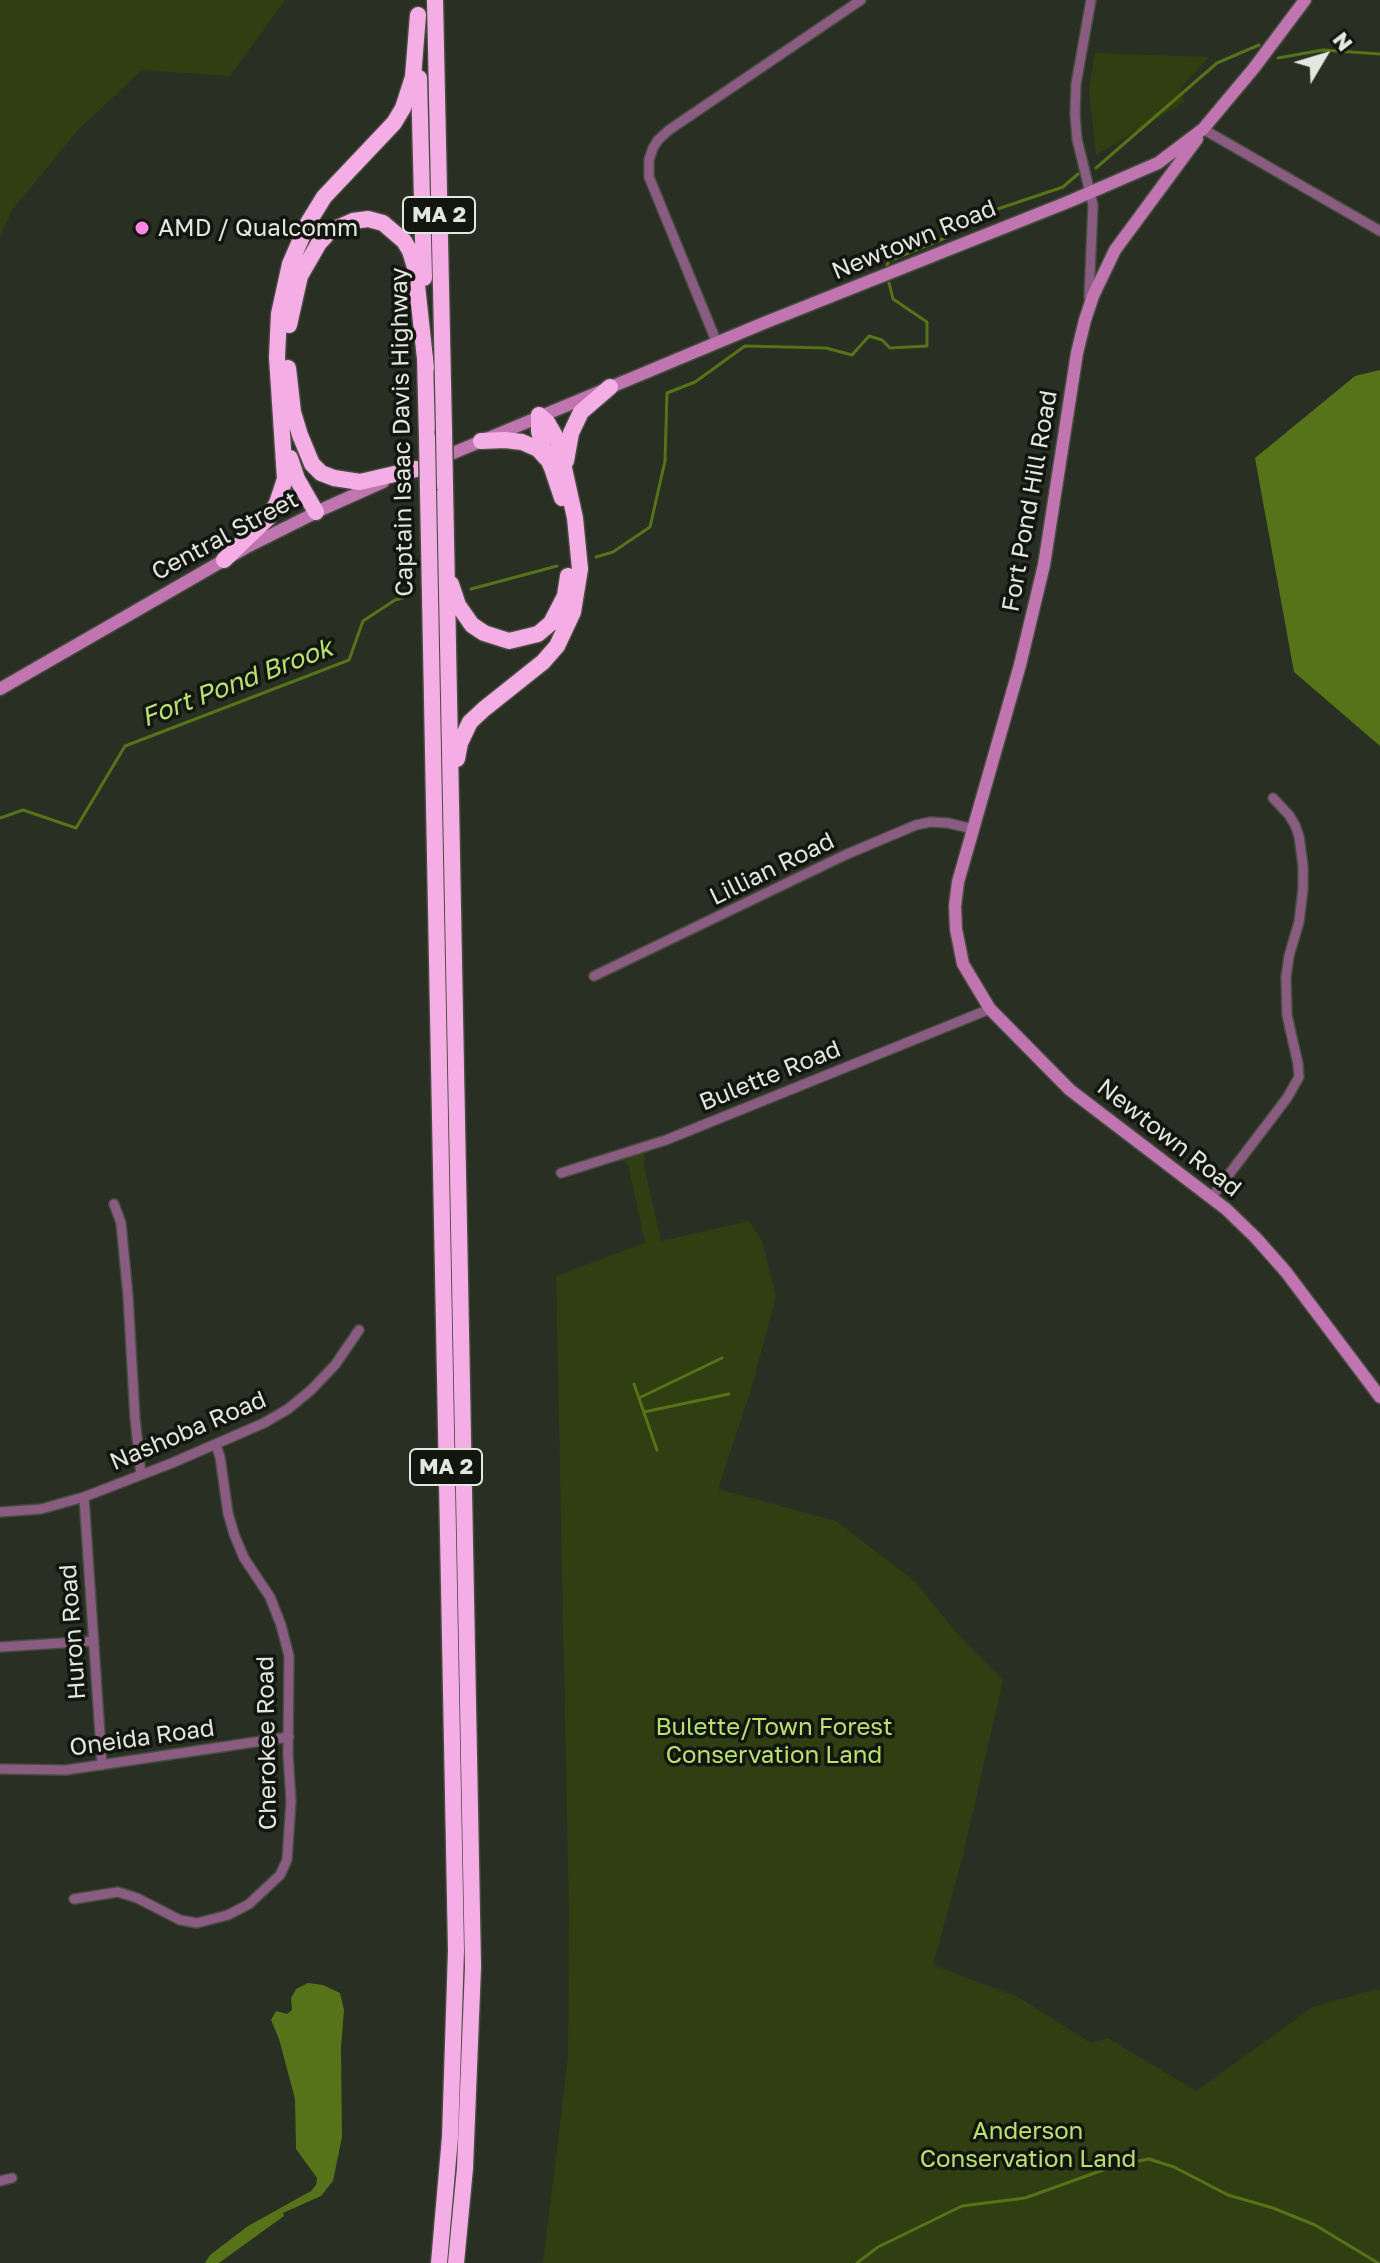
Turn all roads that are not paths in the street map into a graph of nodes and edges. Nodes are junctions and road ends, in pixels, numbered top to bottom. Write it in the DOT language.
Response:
graph roads {
  1 [pos="435,0"];
  2 [pos="861,0"];
  3 [pos="1091,0"];
  4 [pos="1305,0"];
  5 [pos="418,8"];
  6 [pos="1203,129"];
  7 [pos="1091,193"];
  8 [pos="1380,231"];
  9 [pos="1085,320"];
  10 [pos="717,343"];
  11 [pos="426,368"];
  12 [pos="610,387"];
  13 [pos="539,415"];
  14 [pos="283,438"];
  15 [pos="481,441"];
  16 [pos="307,453"];
  17 [pos="548,460"];
  18 [pos="416,469"];
  19 [pos="567,474"];
  20 [pos="316,512"];
  21 [pos="224,560"];
  22 [pos="447,568"];
  23 [pos="0,689"];
  24 [pos="450,792"];
  25 [pos="1273,798"];
  26 [pos="973,829"];
  27 [pos="955,906"];
  28 [pos="594,976"];
  29 [pos="990,1009"];
  30 [pos="561,1173"];
  31 [pos="1211,1198"];
  32 [pos="114,1204"];
  33 [pos="359,1330"];
  34 [pos="1380,1397"];
  35 [pos="216,1445"];
  36 [pos="141,1475"];
  37 [pos="84,1497"];
  38 [pos="0,1512"];
  39 [pos="94,1641"];
  40 [pos="0,1647"];
  41 [pos="289,1737"];
  42 [pos="102,1765"];
  43 [pos="0,1769"];
  44 [pos="74,1899"];
  45 [pos="12,2178"];
  46 [pos="0,2181"];
  47 [pos="439,2263"];
  48 [pos="456,2263"];
  1 -- 22 [label="highway, Captain Isaac Davis Highway / MA 2, bridge"];
  2 -- 10 [label="street"];
  3 -- 7 [label="street"];
  4 -- 6 [label="street, Newtown Road"];
  5 -- 11 [label="highway, Captain Isaac Davis Highway / MA 2"];
  5 -- 14 [label="highway"];
  6 -- 7 [label="street, Newtown Road"];
  6 -- 8 [label="street"];
  6 -- 9 [label="street, Fort Pond Hill Road"];
  7 -- 9 [label="street"];
  7 -- 10 [label="street, Newtown Road"];
  9 -- 26 [label="street, Fort Pond Hill Road"];
  10 -- 12 [label="street, Newtown Road"];
  11 -- 16 [label="highway"];
  11 -- 47 [label="highway, Captain Isaac Davis Highway / MA 2, bridge"];
  12 -- 13 [label="street, Newtown Road"];
  12 -- 19 [label="highway"];
  13 -- 15 [label="street, Newtown Road"];
  13 -- 17 [label="highway"];
  13 -- 19 [label="highway"];
  14 -- 20 [label="highway"];
  14 -- 21 [label="highway"];
  15 -- 17 [label="highway"];
  15 -- 18 [label="street, Central Street"];
  16 -- 18 [label="highway"];
  16 -- 20 [label="highway"];
  17 -- 22 [label="highway"];
  18 -- 20 [label="street, Central Street"];
  19 -- 24 [label="highway"];
  20 -- 21 [label="street, Central Street"];
  21 -- 23 [label="street, Central Street"];
  22 -- 24 [label="highway, Captain Isaac Davis Highway / MA 2"];
  24 -- 48 [label="highway, MA 2"];
  25 -- 31 [label="street"];
  26 -- 27 [label="street, Fort Pond Hill Road"];
  26 -- 28 [label="street, Lillian Road"];
  27 -- 29 [label="street, Newtown Road"];
  29 -- 30 [label="street, Bulette Road"];
  29 -- 31 [label="street, Newtown Road"];
  31 -- 34 [label="street, Newtown Road"];
  32 -- 36 [label="street"];
  33 -- 35 [label="street, Nashoba Road"];
  35 -- 36 [label="street, Nashoba Road"];
  35 -- 41 [label="street, Cherokee Road"];
  36 -- 37 [label="street, Nashoba Road"];
  37 -- 38 [label="street, Nashoba Road"];
  37 -- 39 [label="street, Huron Road"];
  39 -- 40 [label="street"];
  39 -- 42 [label="street, Huron Road"];
  41 -- 42 [label="street, Oneida Road"];
  41 -- 44 [label="street, Cherokee Road"];
  42 -- 43 [label="street, Oneida Road"];
  45 -- 46 [label="street"];
}
